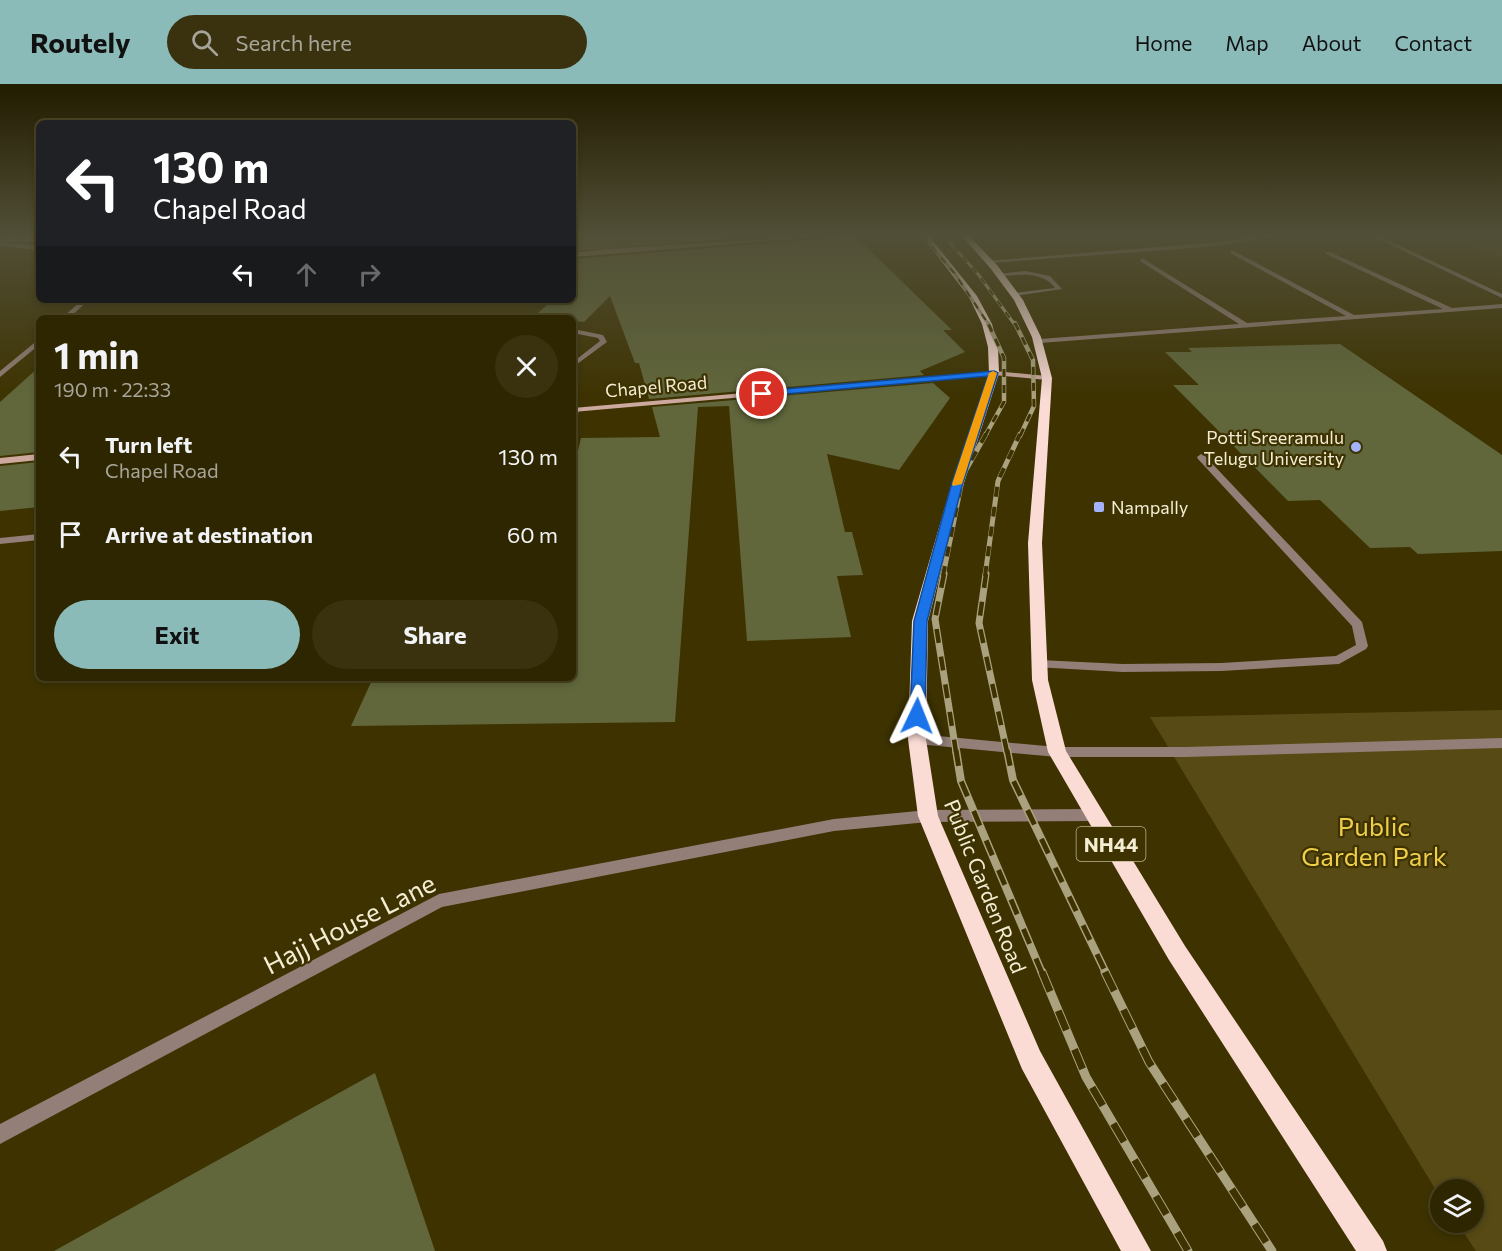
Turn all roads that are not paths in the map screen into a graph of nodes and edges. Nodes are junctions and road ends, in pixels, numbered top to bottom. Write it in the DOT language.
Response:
graph roads {
  1 [pos="969,290"];
  2 [pos="1013,290"];
  3 [pos="1046,290"];
  4 [pos="1190,290"];
  5 [pos="1303,290"];
  6 [pos="1409,290"];
  7 [pos="1015,294"];
  8 [pos="82,303"];
  9 [pos="1502,306"];
  10 [pos="1454,311"];
  11 [pos="68,315"];
  12 [pos="1352,317"];
  13 [pos="1245,325"];
  14 [pos="576,332"];
  15 [pos="1040,341"];
  16 [pos="36,344"];
  17 [pos="576,363"];
  18 [pos="994,373"];
  19 [pos="0,375"];
  20 [pos="1047,378"];
  21 [pos="576,413"];
  22 [pos="36,457"];
  23 [pos="1201,457"];
  24 [pos="0,461"];
  25 [pos="36,537"];
  26 [pos="0,541"];
  27 [pos="1039,664"];
  28 [pos="916,740"];
  29 [pos="1502,743"];
  30 [pos="1057,752"];
  31 [pos="1094,815"];
  32 [pos="928,816"];
  33 [pos="0,1134"];
  34 [pos="1137,1251"];
  35 [pos="1373,1251"];
  1 -- 18 [label="highway"];
  2 -- 7 [label="highway, NH44"];
  3 -- 7 [label="street"];
  4 -- 13 [label="street"];
  5 -- 12 [label="street"];
  6 -- 10 [label="street"];
  7 -- 15 [label="highway, NH44"];
  8 -- 11 [label="street"];
  9 -- 10 [label="street"];
  10 -- 12 [label="street"];
  12 -- 13 [label="street"];
  13 -- 15 [label="street"];
  14 -- 17 [label="street"];
  15 -- 20 [label="highway, NH44"];
  16 -- 19 [label="street"];
  18 -- 20 [label="main road, Chapel Road"];
  18 -- 21 [label="main road, Chapel Road"];
  18 -- 28 [label="highway, Public Garden Road"];
  20 -- 27 [label="highway, NH44"];
  22 -- 24 [label="main road"];
  23 -- 27 [label="street"];
  25 -- 26 [label="street"];
  27 -- 30 [label="highway, NH44"];
  28 -- 30 [label="street"];
  28 -- 32 [label="highway, Public Garden Road"];
  29 -- 30 [label="street"];
  30 -- 31 [label="highway, NH44"];
  31 -- 32 [label="street, Hajj House Lane"];
  31 -- 35 [label="highway, NH44"];
  32 -- 33 [label="street, Hajj House Lane"];
  32 -- 34 [label="highway, Public Garden Road"];
}
